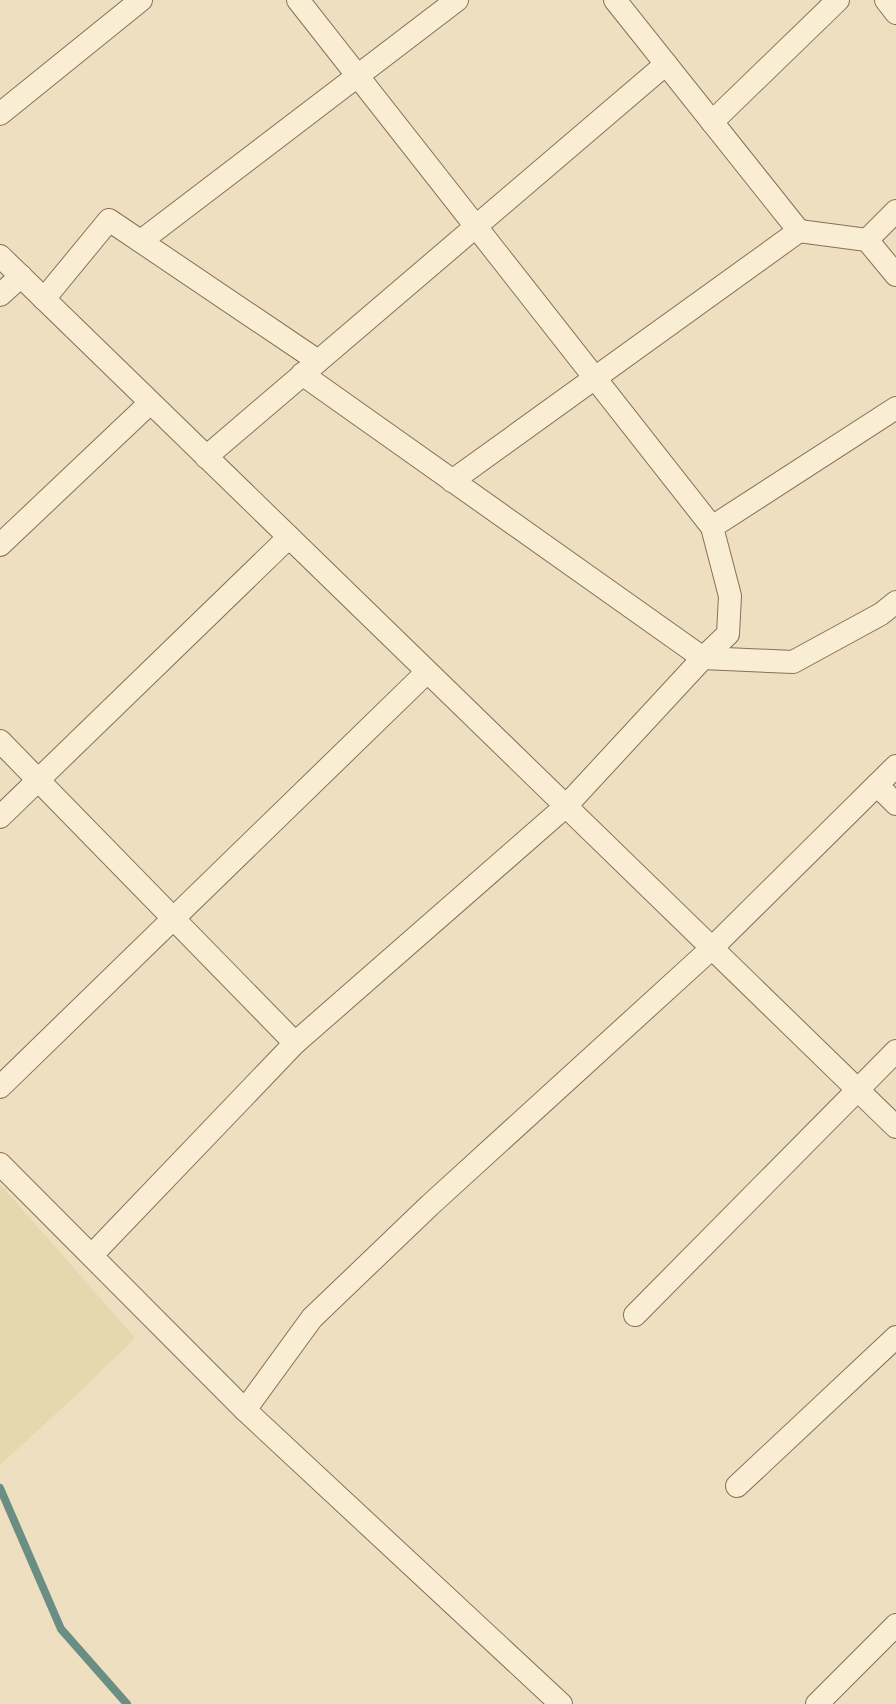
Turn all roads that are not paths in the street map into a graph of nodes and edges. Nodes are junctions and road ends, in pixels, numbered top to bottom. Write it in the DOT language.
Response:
graph roads {
  1 [pos="141,0"];
  2 [pos="298,0"];
  3 [pos="457,0"];
  4 [pos="615,0"];
  5 [pos="838,0"];
  6 [pos="886,0"];
  7 [pos="896,13"];
  8 [pos="666,64"];
  9 [pos="358,76"];
  10 [pos="0,114"];
  11 [pos="712,122"];
  12 [pos="896,211"];
  13 [pos="476,226"];
  14 [pos="799,231"];
  15 [pos="867,240"];
  16 [pos="141,241"];
  17 [pos="0,256"];
  18 [pos="896,275"];
  19 [pos="21,276"];
  20 [pos="0,295"];
  21 [pos="44,299"];
  22 [pos="310,368"];
  23 [pos="595,378"];
  24 [pos="150,403"];
  25 [pos="896,408"];
  26 [pos="206,457"];
  27 [pos="452,480"];
  28 [pos="712,527"];
  29 [pos="289,537"];
  30 [pos="0,545"];
  31 [pos="896,602"];
  32 [pos="703,658"];
  33 [pos="427,672"];
  34 [pos="0,741"];
  35 [pos="896,766"];
  36 [pos="38,780"];
  37 [pos="877,785"];
  38 [pos="896,804"];
  39 [pos="566,806"];
  40 [pos="0,817"];
  41 [pos="174,918"];
  42 [pos="712,948"];
  43 [pos="295,1043"];
  44 [pos="896,1051"];
  45 [pos="0,1087"];
  46 [pos="857,1090"];
  47 [pos="896,1127"];
  48 [pos="0,1164"];
  49 [pos="92,1255"];
  50 [pos="635,1315"];
  51 [pos="896,1337"];
  52 [pos="245,1410"];
  53 [pos="737,1486"];
  54 [pos="896,1626"];
  55 [pos="561,1704"];
  56 [pos="817,1704"];
  1 -- 10 [label="street"];
  2 -- 9 [label="street"];
  3 -- 9 [label="street"];
  4 -- 8 [label="street"];
  5 -- 11 [label="street"];
  6 -- 7 [label="street"];
  8 -- 11 [label="street"];
  8 -- 13 [label="street"];
  9 -- 13 [label="street"];
  9 -- 16 [label="street"];
  11 -- 14 [label="street"];
  12 -- 15 [label="street"];
  13 -- 22 [label="street"];
  13 -- 23 [label="street"];
  14 -- 15 [label="street"];
  14 -- 23 [label="street"];
  15 -- 18 [label="street"];
  16 -- 21 [label="street"];
  16 -- 22 [label="street"];
  17 -- 19 [label="street"];
  19 -- 20 [label="street"];
  19 -- 21 [label="street"];
  21 -- 24 [label="street"];
  22 -- 26 [label="street"];
  22 -- 27 [label="street"];
  23 -- 27 [label="street"];
  23 -- 28 [label="street"];
  24 -- 26 [label="street"];
  24 -- 30 [label="street"];
  25 -- 28 [label="street"];
  26 -- 29 [label="street"];
  27 -- 32 [label="street"];
  28 -- 32 [label="street"];
  29 -- 33 [label="street"];
  29 -- 36 [label="street"];
  31 -- 32 [label="street"];
  32 -- 39 [label="street"];
  33 -- 39 [label="street"];
  33 -- 41 [label="street"];
  34 -- 36 [label="street"];
  35 -- 37 [label="street"];
  36 -- 40 [label="street"];
  36 -- 41 [label="street"];
  37 -- 38 [label="street"];
  37 -- 42 [label="street"];
  39 -- 42 [label="street"];
  39 -- 43 [label="street"];
  41 -- 43 [label="street"];
  41 -- 45 [label="street"];
  42 -- 46 [label="street"];
  42 -- 52 [label="street"];
  43 -- 49 [label="street"];
  44 -- 46 [label="street"];
  46 -- 47 [label="street"];
  46 -- 50 [label="street"];
  48 -- 49 [label="street"];
  49 -- 52 [label="street"];
  51 -- 53 [label="street"];
  52 -- 55 [label="street"];
  54 -- 56 [label="street"];
}
